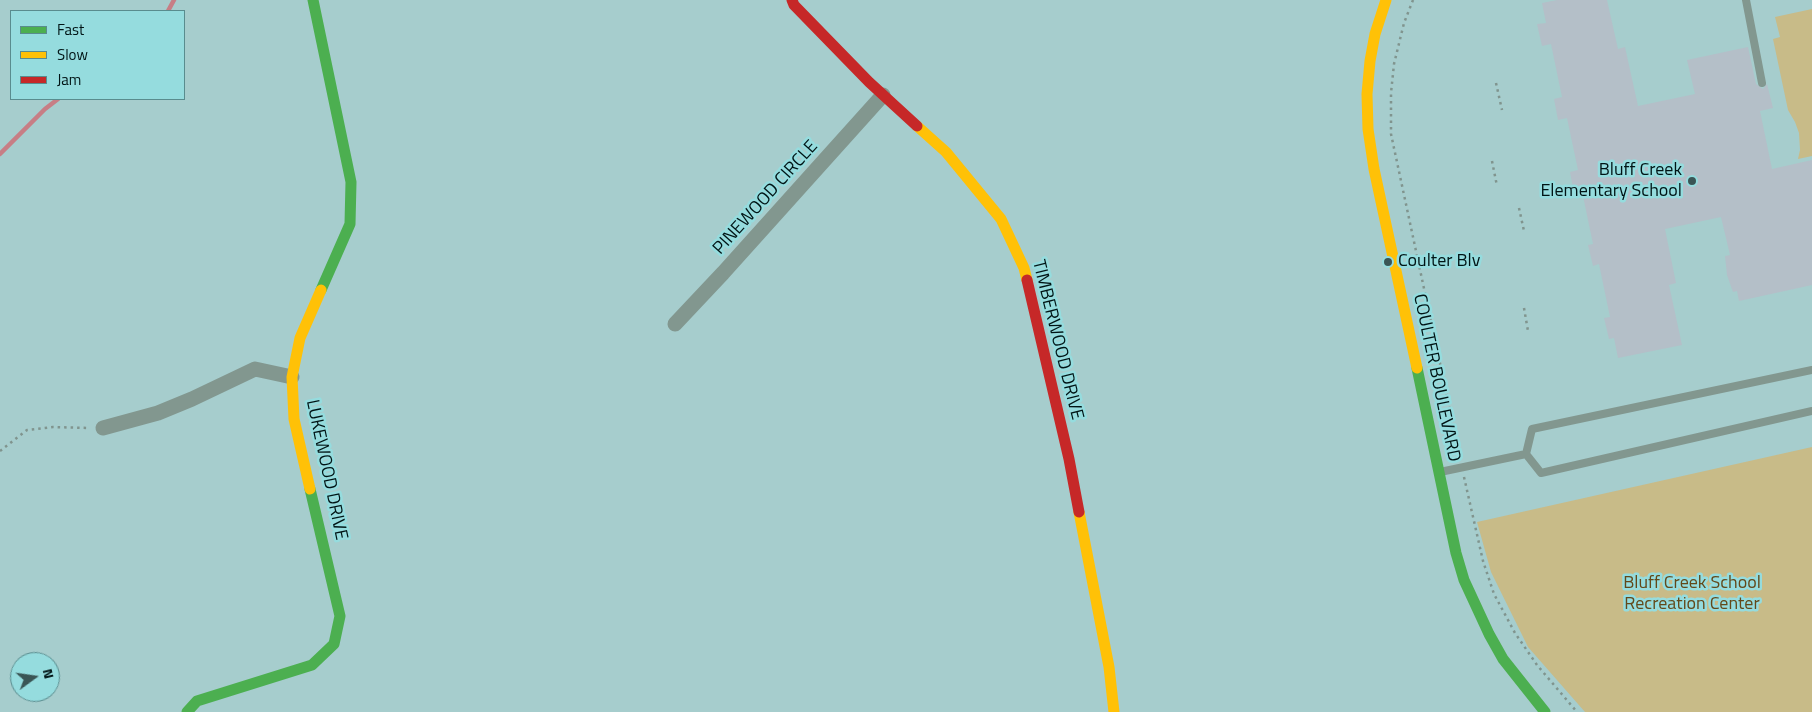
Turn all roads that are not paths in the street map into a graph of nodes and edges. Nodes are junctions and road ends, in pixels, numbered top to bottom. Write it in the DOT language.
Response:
graph roads {
  1 [pos="313,0"];
  2 [pos="792,0"];
  3 [pos="1386,0"];
  4 [pos="1746,0"];
  5 [pos="1762,83"];
  6 [pos="883,95"];
  7 [pos="675,324"];
  8 [pos="1812,370"];
  9 [pos="292,377"];
  10 [pos="1812,411"];
  11 [pos="103,428"];
  12 [pos="1526,454"];
  13 [pos="1438,472"];
  14 [pos="187,712"];
  15 [pos="1114,712"];
  16 [pos="1546,712"];
  1 -- 9 [label="street, LUKEWOOD DRIVE"];
  2 -- 6 [label="street, TIMBERWOOD DRIVE"];
  3 -- 13 [label="street, COULTER BOULEVARD"];
  4 -- 5 [label="lane"];
  6 -- 7 [label="street, PINEWOOD CIRCLE"];
  6 -- 15 [label="street, TIMBERWOOD DRIVE"];
  8 -- 12 [label="lane"];
  9 -- 11 [label="street"];
  9 -- 14 [label="street, LUKEWOOD DRIVE"];
  10 -- 12 [label="lane"];
  12 -- 13 [label="lane"];
  13 -- 16 [label="street, COULTER BOULEVARD"];
}
